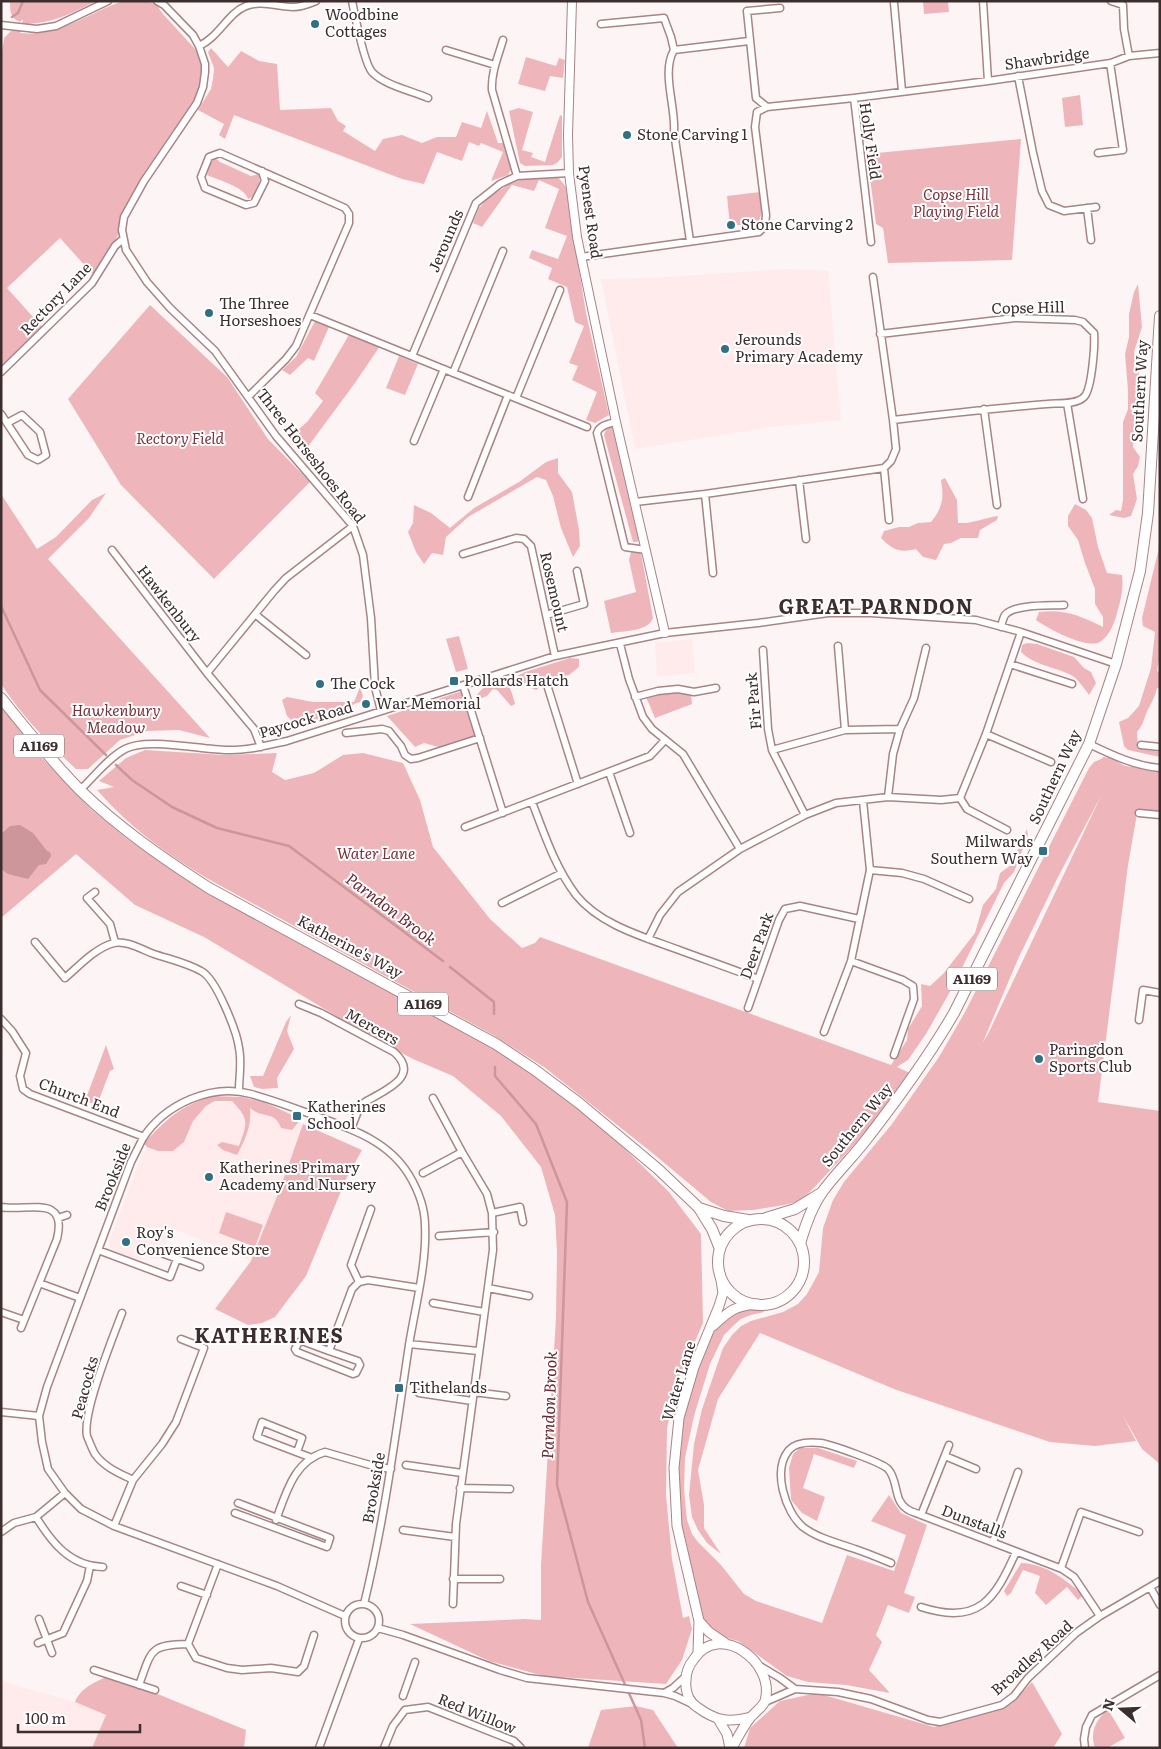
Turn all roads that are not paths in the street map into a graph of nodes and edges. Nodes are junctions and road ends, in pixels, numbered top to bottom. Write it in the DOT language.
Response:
graph roads {
  1 [pos="108,1"];
  2 [pos="156,1"];
  3 [pos="316,1"];
  4 [pos="352,1"];
  5 [pos="572,1"];
  6 [pos="983,1"];
  7 [pos="1112,1"];
  8 [pos="894,3"];
  9 [pos="1123,3"];
  10 [pos="294,4"];
  11 [pos="780,8"];
  12 [pos="601,24"];
  13 [pos="1,25"];
  14 [pos="503,40"];
  15 [pos="749,41"];
  16 [pos="199,46"];
  17 [pos="446,50"];
  18 [pos="674,50"];
  19 [pos="1160,53"];
  20 [pos="1129,56"];
  21 [pos="1110,63"];
  22 [pos="495,65"];
  23 [pos="1018,76"];
  24 [pos="988,81"];
  25 [pos="902,91"];
  26 [pos="428,98"];
  27 [pos="854,98"];
  28 [pos="767,106"];
  29 [pos="1098,153"];
  30 [pos="262,170"];
  31 [pos="569,173"];
  32 [pos="517,176"];
  33 [pos="1096,207"];
  34 [pos="1088,208"];
  35 [pos="123,239"];
  36 [pos="1091,240"];
  37 [pos="690,242"];
  38 [pos="871,242"];
  39 [pos="503,251"];
  40 [pos="581,257"];
  41 [pos="873,277"];
  42 [pos="560,290"];
  43 [pos="310,315"];
  44 [pos="1160,316"];
  45 [pos="880,334"];
  46 [pos="412,356"];
  47 [pos="444,369"];
  48 [pos="1,372"];
  49 [pos="453,372"];
  50 [pos="508,395"];
  51 [pos="249,396"];
  52 [pos="516,398"];
  53 [pos="1067,403"];
  54 [pos="984,409"];
  55 [pos="1,414"];
  56 [pos="893,420"];
  57 [pos="616,422"];
  58 [pos="7,423"];
  59 [pos="587,427"];
  60 [pos="414,441"];
  61 [pos="884,468"];
  62 [pos="799,480"];
  63 [pos="705,494"];
  64 [pos="468,496"];
  65 [pos="1083,499"];
  66 [pos="635,502"];
  67 [pos="997,504"];
  68 [pos="889,520"];
  69 [pos="353,526"];
  70 [pos="806,539"];
  71 [pos="112,550"];
  72 [pos="646,550"];
  73 [pos="463,554"];
  74 [pos="578,571"];
  75 [pos="713,573"];
  76 [pos="1064,606"];
  77 [pos="256,615"];
  78 [pos="546,615"];
  79 [pos="1001,627"];
  80 [pos="1021,632"];
  81 [pos="665,633"];
  82 [pos="620,644"];
  83 [pos="838,646"];
  84 [pos="926,648"];
  85 [pos="763,650"];
  86 [pos="306,655"];
  87 [pos="555,656"];
  88 [pos="1010,664"];
  89 [pos="1116,664"];
  90 [pos="207,673"];
  91 [pos="1072,684"];
  92 [pos="463,685"];
  93 [pos="548,688"];
  94 [pos="716,688"];
  95 [pos="635,697"];
  96 [pos="1,698"];
  97 [pos="381,711"];
  98 [pos="900,729"];
  99 [pos="845,730"];
  100 [pos="346,733"];
  101 [pos="986,734"];
  102 [pos="480,738"];
  103 [pos="665,740"];
  104 [pos="1089,744"];
  105 [pos="1141,745"];
  106 [pos="261,747"];
  107 [pos="1160,748"];
  108 [pos="772,750"];
  109 [pos="1051,762"];
  110 [pos="1160,768"];
  111 [pos="609,772"];
  112 [pos="578,784"];
  113 [pos="80,790"];
  114 [pos="888,797"];
  115 [pos="960,798"];
  116 [pos="863,801"];
  117 [pos="532,802"];
  118 [pos="503,813"];
  119 [pos="1139,813"];
  120 [pos="805,815"];
  121 [pos="1160,815"];
  122 [pos="464,827"];
  123 [pos="1007,830"];
  124 [pos="630,833"];
  125 [pos="740,849"];
  126 [pos="870,870"];
  127 [pos="562,873"];
  128 [pos="95,892"];
  129 [pos="969,899"];
  130 [pos="502,903"];
  131 [pos="859,919"];
  132 [pos="648,939"];
  133 [pos="35,942"];
  134 [pos="115,942"];
  135 [pos="851,961"];
  136 [pos="758,979"];
  137 [pos="1160,993"];
  138 [pos="299,1004"];
  139 [pos="748,1008"];
  140 [pos="1,1019"];
  141 [pos="1139,1020"];
  142 [pos="824,1032"];
  143 [pos="894,1055"];
  144 [pos="238,1090"];
  145 [pos="433,1098"];
  146 [pos="351,1129"];
  147 [pos="144,1137"];
  148 [pos="462,1152"];
  149 [pos="423,1173"];
  150 [pos="822,1192"];
  151 [pos="1,1207"];
  152 [pos="699,1208"];
  153 [pos="371,1209"];
  154 [pos="492,1214"];
  155 [pos="67,1215"];
  156 [pos="58,1218"];
  157 [pos="765,1219"];
  158 [pos="748,1220"];
  159 [pos="523,1222"];
  160 [pos="494,1232"];
  161 [pos="439,1236"];
  162 [pos="800,1244"];
  163 [pos="720,1249"];
  164 [pos="98,1250"];
  165 [pos="164,1254"];
  166 [pos="177,1259"];
  167 [pos="200,1267"];
  168 [pos="720,1274"];
  169 [pos="359,1282"];
  170 [pos="39,1283"];
  171 [pos="419,1288"];
  172 [pos="488,1288"];
  173 [pos="529,1296"];
  174 [pos="80,1298"];
  175 [pos="433,1303"];
  176 [pos="756,1304"];
  177 [pos="1,1312"];
  178 [pos="484,1312"];
  179 [pos="122,1313"];
  180 [pos="24,1320"];
  181 [pos="21,1328"];
  182 [pos="711,1328"];
  183 [pos="181,1338"];
  184 [pos="409,1344"];
  185 [pos="329,1351"];
  186 [pos="478,1351"];
  187 [pos="473,1392"];
  188 [pos="419,1393"];
  189 [pos="506,1396"];
  190 [pos="472,1401"];
  191 [pos="1,1412"];
  192 [pos="40,1416"];
  193 [pos="950,1444"];
  194 [pos="297,1452"];
  195 [pos="945,1456"];
  196 [pos="312,1458"];
  197 [pos="406,1465"];
  198 [pos="391,1469"];
  199 [pos="976,1469"];
  200 [pos="1018,1472"];
  201 [pos="462,1473"];
  202 [pos="132,1480"];
  203 [pos="460,1488"];
  204 [pos="510,1489"];
  205 [pos="65,1494"];
  206 [pos="238,1503"];
  207 [pos="235,1513"];
  208 [pos="921,1515"];
  209 [pos="36,1518"];
  210 [pos="277,1518"];
  211 [pos="114,1526"];
  212 [pos="273,1527"];
  213 [pos="403,1530"];
  214 [pos="1,1532"];
  215 [pos="1139,1532"];
  216 [pos="455,1537"];
  217 [pos="993,1542"];
  218 [pos="1016,1552"];
  219 [pos="891,1562"];
  220 [pos="218,1564"];
  221 [pos="90,1566"];
  222 [pos="103,1567"];
  223 [pos="1061,1568"];
  224 [pos="453,1579"];
  225 [pos="500,1579"];
  226 [pos="1160,1581"];
  227 [pos="180,1586"];
  228 [pos="1150,1587"];
  229 [pos="207,1595"];
  230 [pos="364,1604"];
  231 [pos="453,1604"];
  232 [pos="1160,1605"];
  233 [pos="921,1607"];
  234 [pos="345,1616"];
  235 [pos="1100,1616"];
  236 [pos="40,1620"];
  237 [pos="699,1621"];
  238 [pos="378,1628"];
  239 [pos="314,1635"];
  240 [pos="47,1639"];
  241 [pos="359,1639"];
  242 [pos="38,1643"];
  243 [pos="188,1644"];
  244 [pos="725,1644"];
  245 [pos="698,1653"];
  246 [pos="52,1654"];
  247 [pos="415,1662"];
  248 [pos="760,1666"];
  249 [pos="94,1670"];
  250 [pos="1160,1675"];
  251 [pos="686,1676"];
  252 [pos="140,1685"];
  253 [pos="795,1689"];
  254 [pos="155,1690"];
  255 [pos="664,1693"];
  256 [pos="403,1696"];
  257 [pos="764,1702"];
  258 [pos="692,1704"];
  259 [pos="750,1717"];
  260 [pos="718,1719"];
  261 [pos="320,1748"];
  262 [pos="384,1748"];
  263 [pos="521,1748"];
  264 [pos="731,1748"];
  265 [pos="1085,1748"];
  1 -- 13 [label="street"];
  2 -- 16 [label="street, Three Horseshoes Road"];
  3 -- 10 [label="street"];
  4 -- 26 [label="street"];
  5 -- 31 [label="street, Pyenest Road"];
  6 -- 24 [label="street, Shawbridge"];
  7 -- 9 [label="street"];
  8 -- 25 [label="street"];
  9 -- 20 [label="street"];
  10 -- 16 [label="street"];
  11 -- 15 [label="street"];
  12 -- 18 [label="street"];
  14 -- 22 [label="street"];
  15 -- 18 [label="street"];
  15 -- 28 [label="street"];
  16 -- 35 [label="street, Three Horseshoes Road"];
  17 -- 22 [label="street"];
  18 -- 37 [label="street"];
  19 -- 20 [label="street, Shawbridge"];
  20 -- 21 [label="street, Shawbridge"];
  21 -- 23 [label="street, Shawbridge"];
  21 -- 29 [label="street, Shawbridge"];
  22 -- 32 [label="street"];
  23 -- 24 [label="street, Shawbridge"];
  23 -- 34 [label="street"];
  24 -- 25 [label="street, Shawbridge"];
  25 -- 27 [label="street, Shawbridge"];
  27 -- 28 [label="street, Holly Field"];
  27 -- 38 [label="street, Holly Field"];
  28 -- 37 [label="street"];
  30 -- 30 [label="street"];
  30 -- 43 [label="street"];
  31 -- 32 [label="street, Jerounds"];
  31 -- 40 [label="street, Pyenest Road"];
  32 -- 46 [label="street, Jerounds"];
  33 -- 34 [label="street"];
  34 -- 36 [label="street"];
  35 -- 48 [label="street, Rectory Lane"];
  35 -- 51 [label="street, Three Horseshoes Road"];
  37 -- 40 [label="street"];
  39 -- 49 [label="street"];
  40 -- 57 [label="street, Pyenest Road"];
  41 -- 45 [label="street"];
  42 -- 52 [label="street"];
  43 -- 46 [label="street"];
  43 -- 51 [label="street"];
  44 -- 89 [label="main road, Southern Way / A1169"];
  45 -- 53 [label="street, Copse Hill"];
  45 -- 56 [label="street"];
  46 -- 47 [label="street"];
  47 -- 49 [label="street"];
  47 -- 60 [label="street"];
  49 -- 50 [label="street"];
  50 -- 52 [label="street"];
  50 -- 64 [label="street"];
  51 -- 69 [label="street, Three Horseshoes Road"];
  52 -- 59 [label="street"];
  53 -- 54 [label="street, Copse Hill"];
  53 -- 65 [label="street"];
  54 -- 56 [label="street, Copse Hill"];
  54 -- 67 [label="street"];
  55 -- 58 [label="street"];
  56 -- 61 [label="street"];
  57 -- 66 [label="street, Pyenest Road"];
  57 -- 72 [label="street"];
  58 -- 58 [label="street"];
  61 -- 62 [label="street"];
  61 -- 68 [label="street"];
  62 -- 63 [label="street"];
  62 -- 70 [label="street"];
  63 -- 66 [label="street"];
  63 -- 75 [label="street"];
  66 -- 72 [label="street, Pyenest Road"];
  69 -- 77 [label="street"];
  69 -- 97 [label="street, Three Horseshoes Road"];
  71 -- 90 [label="street, Hawkenbury"];
  72 -- 81 [label="street, Pyenest Road"];
  73 -- 78 [label="street, Rosemount"];
  74 -- 78 [label="street"];
  76 -- 79 [label="street"];
  77 -- 86 [label="street"];
  77 -- 90 [label="street"];
  78 -- 87 [label="street, Rosemount"];
  79 -- 80 [label="street, Paycock Road"];
  79 -- 81 [label="street, Paycock Road"];
  80 -- 88 [label="street"];
  80 -- 89 [label="street, Paycock Road"];
  81 -- 82 [label="street, Paycock Road"];
  82 -- 87 [label="street, Paycock Road"];
  82 -- 95 [label="street"];
  83 -- 99 [label="street"];
  84 -- 98 [label="street"];
  85 -- 108 [label="street, Fir Park"];
  87 -- 92 [label="street, Paycock Road"];
  88 -- 91 [label="street"];
  88 -- 101 [label="street"];
  89 -- 104 [label="main road, Southern Way / A1169"];
  90 -- 106 [label="street, Hawkenbury"];
  92 -- 97 [label="street, Paycock Road"];
  92 -- 102 [label="street"];
  93 -- 112 [label="street"];
  94 -- 95 [label="street"];
  95 -- 103 [label="street"];
  96 -- 113 [label="main road, Katherine's Way / A1169"];
  97 -- 106 [label="street, Paycock Road"];
  98 -- 99 [label="street, Fir Park"];
  98 -- 114 [label="street"];
  99 -- 108 [label="street, Fir Park"];
  100 -- 102 [label="street"];
  101 -- 109 [label="street"];
  101 -- 115 [label="street"];
  102 -- 118 [label="street"];
  103 -- 111 [label="street"];
  103 -- 125 [label="street"];
  104 -- 110 [label="street"];
  104 -- 150 [label="main road, Southern Way / A1169"];
  105 -- 107 [label="street"];
  106 -- 113 [label="street, Paycock Road"];
  108 -- 120 [label="street, Fir Park"];
  111 -- 112 [label="street"];
  111 -- 124 [label="street"];
  112 -- 117 [label="street"];
  113 -- 152 [label="main road, Katherine's Way / A1169"];
  114 -- 115 [label="street"];
  114 -- 116 [label="street"];
  115 -- 123 [label="street"];
  116 -- 120 [label="street"];
  116 -- 126 [label="street"];
  117 -- 118 [label="street"];
  117 -- 127 [label="street"];
  118 -- 122 [label="street"];
  119 -- 121 [label="street"];
  120 -- 125 [label="street"];
  125 -- 132 [label="street"];
  126 -- 129 [label="street"];
  126 -- 131 [label="street"];
  127 -- 130 [label="street"];
  127 -- 132 [label="street"];
  128 -- 134 [label="street"];
  131 -- 135 [label="street"];
  131 -- 136 [label="street, Deer Park"];
  132 -- 136 [label="street"];
  133 -- 134 [label="street"];
  134 -- 144 [label="street"];
  135 -- 142 [label="street"];
  135 -- 143 [label="street"];
  136 -- 139 [label="street, Deer Park"];
  137 -- 141 [label="street"];
  138 -- 146 [label="street, Mercers"];
  140 -- 147 [label="street, Church End"];
  144 -- 146 [label="street, Brookside"];
  144 -- 147 [label="street, Brookside"];
  145 -- 148 [label="street"];
  146 -- 171 [label="street, Brookside"];
  147 -- 164 [label="street, Brookside"];
  148 -- 149 [label="street"];
  148 -- 154 [label="street"];
  150 -- 157 [label="main road, Southern Way / A1169"];
  150 -- 162 [label="main road, Southern Way / A1169"];
  151 -- 156 [label="street"];
  152 -- 158 [label="main road, Katherine's Way / A1169"];
  152 -- 163 [label="main road, Katherine's Way / A1169"];
  153 -- 169 [label="street"];
  154 -- 159 [label="street"];
  154 -- 160 [label="street"];
  155 -- 156 [label="street"];
  156 -- 170 [label="street"];
  157 -- 158 [label="main road"];
  157 -- 162 [label="main road"];
  158 -- 163 [label="main road"];
  160 -- 161 [label="street"];
  160 -- 172 [label="street"];
  162 -- 176 [label="main road"];
  163 -- 168 [label="main road"];
  164 -- 166 [label="street"];
  164 -- 174 [label="street, Brookside"];
  165 -- 166 [label="street"];
  166 -- 167 [label="street"];
  168 -- 176 [label="main road"];
  168 -- 182 [label="main road, Water Lane"];
  169 -- 171 [label="street"];
  169 -- 185 [label="street"];
  170 -- 174 [label="street"];
  170 -- 180 [label="street"];
  171 -- 184 [label="street, Brookside"];
  172 -- 173 [label="street"];
  172 -- 178 [label="street"];
  174 -- 192 [label="street, Brookside"];
  175 -- 178 [label="street"];
  176 -- 182 [label="main road, Water Lane"];
  177 -- 180 [label="street"];
  178 -- 186 [label="street"];
  179 -- 202 [label="street, Peacocks"];
  180 -- 181 [label="street"];
  182 -- 237 [label="main road, Water Lane"];
  183 -- 202 [label="street"];
  184 -- 186 [label="street"];
  184 -- 198 [label="street, Brookside"];
  185 -- 185 [label="street"];
  186 -- 187 [label="street"];
  187 -- 189 [label="street"];
  187 -- 190 [label="street"];
  188 -- 190 [label="street"];
  190 -- 201 [label="street"];
  191 -- 192 [label="street"];
  192 -- 205 [label="street, Brookside"];
  193 -- 195 [label="street, Dunstalls"];
  194 -- 194 [label="street"];
  194 -- 196 [label="street"];
  195 -- 199 [label="street"];
  195 -- 208 [label="street, Dunstalls"];
  196 -- 198 [label="street"];
  196 -- 210 [label="street"];
  197 -- 201 [label="street"];
  198 -- 230 [label="street, Brookside"];
  200 -- 217 [label="street"];
  201 -- 203 [label="street"];
  202 -- 211 [label="street"];
  203 -- 204 [label="street"];
  203 -- 216 [label="street"];
  205 -- 209 [label="street"];
  205 -- 211 [label="street, Brookside"];
  206 -- 210 [label="street"];
  207 -- 212 [label="street"];
  208 -- 217 [label="street, Dunstalls"];
  208 -- 219 [label="street"];
  209 -- 214 [label="street"];
  209 -- 221 [label="street"];
  210 -- 212 [label="street"];
  210 -- 212 [label="street"];
  211 -- 220 [label="street, Brookside"];
  213 -- 216 [label="street"];
  215 -- 223 [label="street"];
  216 -- 224 [label="street"];
  217 -- 218 [label="street, Dunstalls"];
  218 -- 223 [label="street, Dunstalls"];
  218 -- 233 [label="street"];
  220 -- 229 [label="street"];
  220 -- 234 [label="street, Brookside"];
  221 -- 222 [label="street"];
  221 -- 240 [label="street"];
  223 -- 235 [label="street, Dunstalls"];
  224 -- 225 [label="street"];
  224 -- 231 [label="street"];
  226 -- 228 [label="street, Broadley Road"];
  227 -- 229 [label="street"];
  228 -- 232 [label="street"];
  228 -- 235 [label="street, Broadley Road"];
  229 -- 243 [label="street"];
  230 -- 234 [label="street"];
  230 -- 238 [label="street"];
  234 -- 241 [label="street"];
  235 -- 253 [label="street, Broadley Road"];
  236 -- 240 [label="street"];
  237 -- 244 [label="main road"];
  237 -- 245 [label="main road, Water Lane"];
  238 -- 241 [label="street"];
  238 -- 255 [label="street"];
  239 -- 243 [label="street"];
  240 -- 242 [label="street"];
  240 -- 246 [label="street"];
  241 -- 261 [label="street"];
  243 -- 252 [label="street"];
  244 -- 245 [label="main road"];
  244 -- 248 [label="main road"];
  245 -- 251 [label="main road"];
  247 -- 256 [label="street"];
  248 -- 253 [label="street"];
  248 -- 257 [label="main road"];
  249 -- 252 [label="street"];
  250 -- 265 [label="street"];
  251 -- 255 [label="street"];
  251 -- 258 [label="main road"];
  252 -- 254 [label="street"];
  253 -- 257 [label="street, Broadley Road"];
  255 -- 258 [label="street"];
  257 -- 259 [label="main road"];
  258 -- 260 [label="main road"];
  259 -- 260 [label="main road"];
  259 -- 264 [label="main road"];
  260 -- 264 [label="main road"];
  262 -- 263 [label="street, Red Willow"];
}
